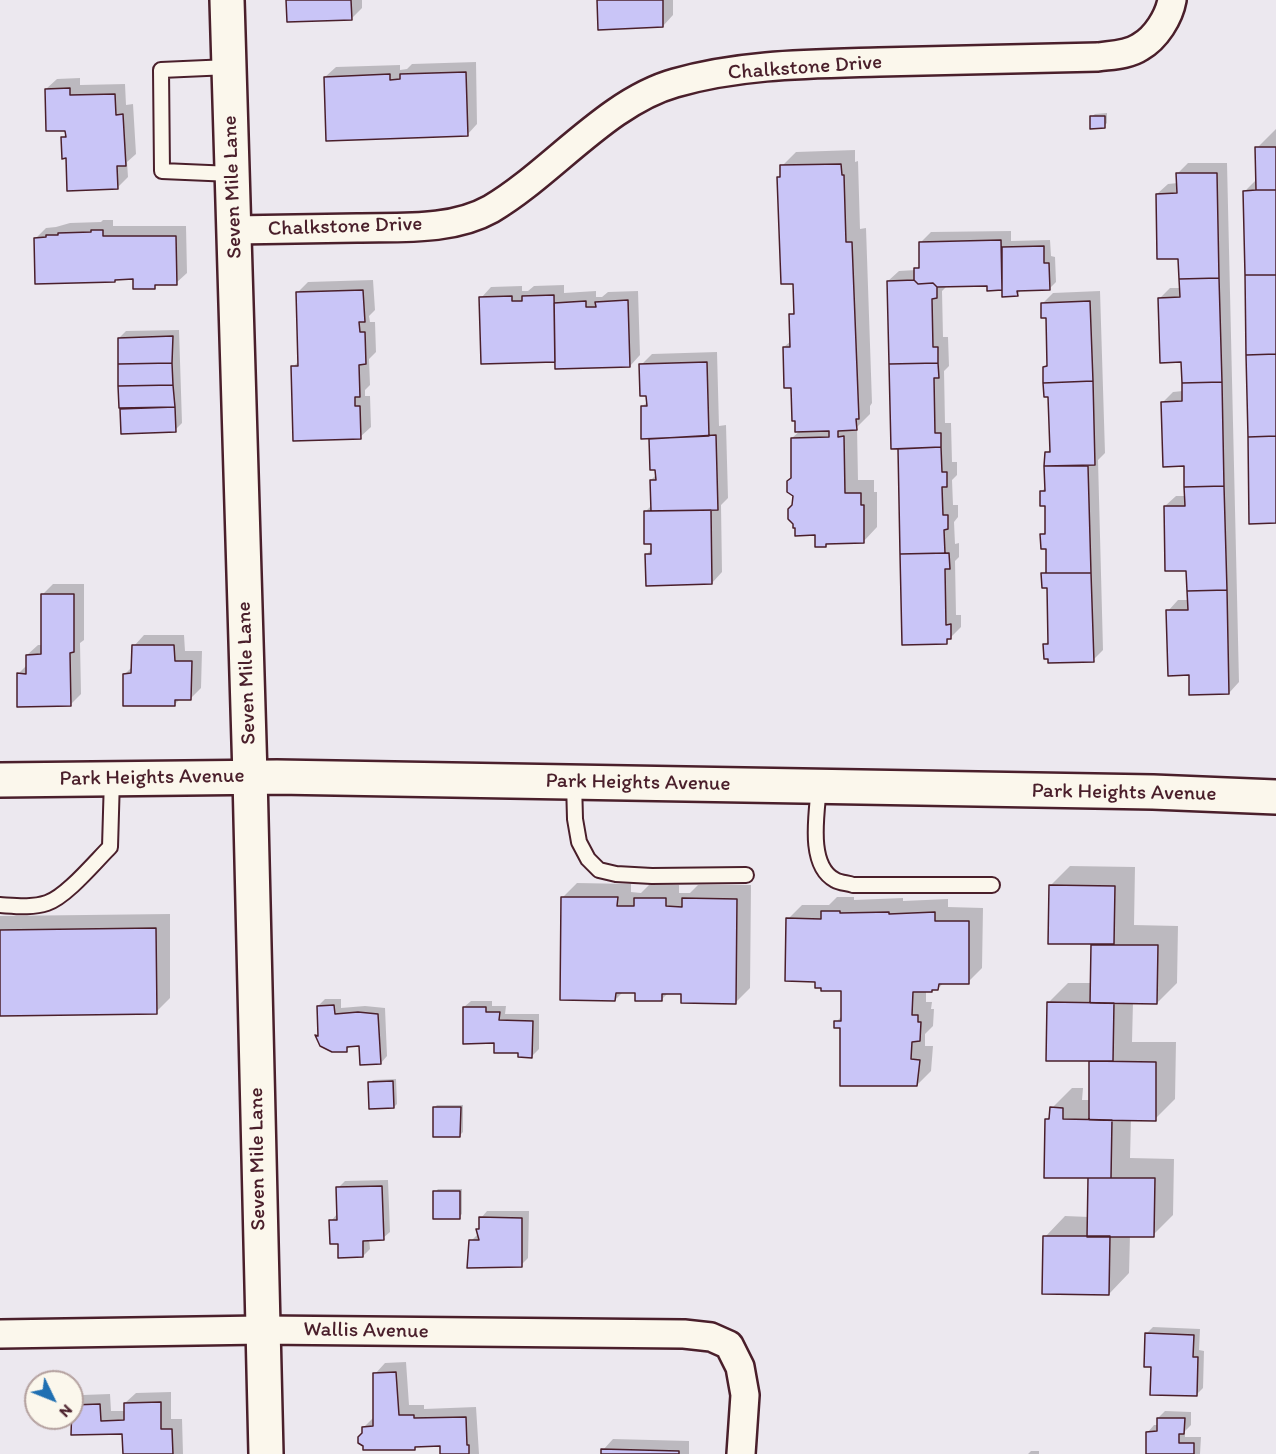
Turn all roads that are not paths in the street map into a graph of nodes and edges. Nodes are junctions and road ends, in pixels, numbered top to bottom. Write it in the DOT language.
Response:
graph roads {
  1 [pos="227,0"];
  2 [pos="1172,0"];
  3 [pos="229,67"];
  4 [pos="232,174"];
  5 [pos="234,230"];
  6 [pos="250,776"];
  7 [pos="112,778"];
  8 [pos="0,780"];
  9 [pos="574,782"];
  10 [pos="819,786"];
  11 [pos="1276,796"];
  12 [pos="746,875"];
  13 [pos="993,885"];
  14 [pos="0,905"];
  15 [pos="262,1330"];
  16 [pos="0,1334"];
  17 [pos="266,1454"];
  18 [pos="741,1454"];
  1 -- 3 [label="street, Seven Mile Lane"];
  2 -- 5 [label="street, Chalkstone Drive"];
  3 -- 4 [label="street, Seven Mile Lane"];
  3 -- 4 [label="lane"];
  4 -- 5 [label="street, Seven Mile Lane"];
  5 -- 6 [label="street, Seven Mile Lane"];
  6 -- 7 [label="street, Park Heights Avenue"];
  6 -- 9 [label="street, Park Heights Avenue"];
  6 -- 15 [label="street, Seven Mile Lane"];
  7 -- 8 [label="street, Park Heights Avenue"];
  7 -- 14 [label="lane"];
  9 -- 10 [label="street, Park Heights Avenue"];
  9 -- 12 [label="lane"];
  10 -- 11 [label="street, Park Heights Avenue"];
  10 -- 13 [label="lane"];
  15 -- 16 [label="street, Wallis Avenue"];
  15 -- 17 [label="street, Seven Mile Lane"];
  15 -- 18 [label="street, Wallis Avenue"];
}
